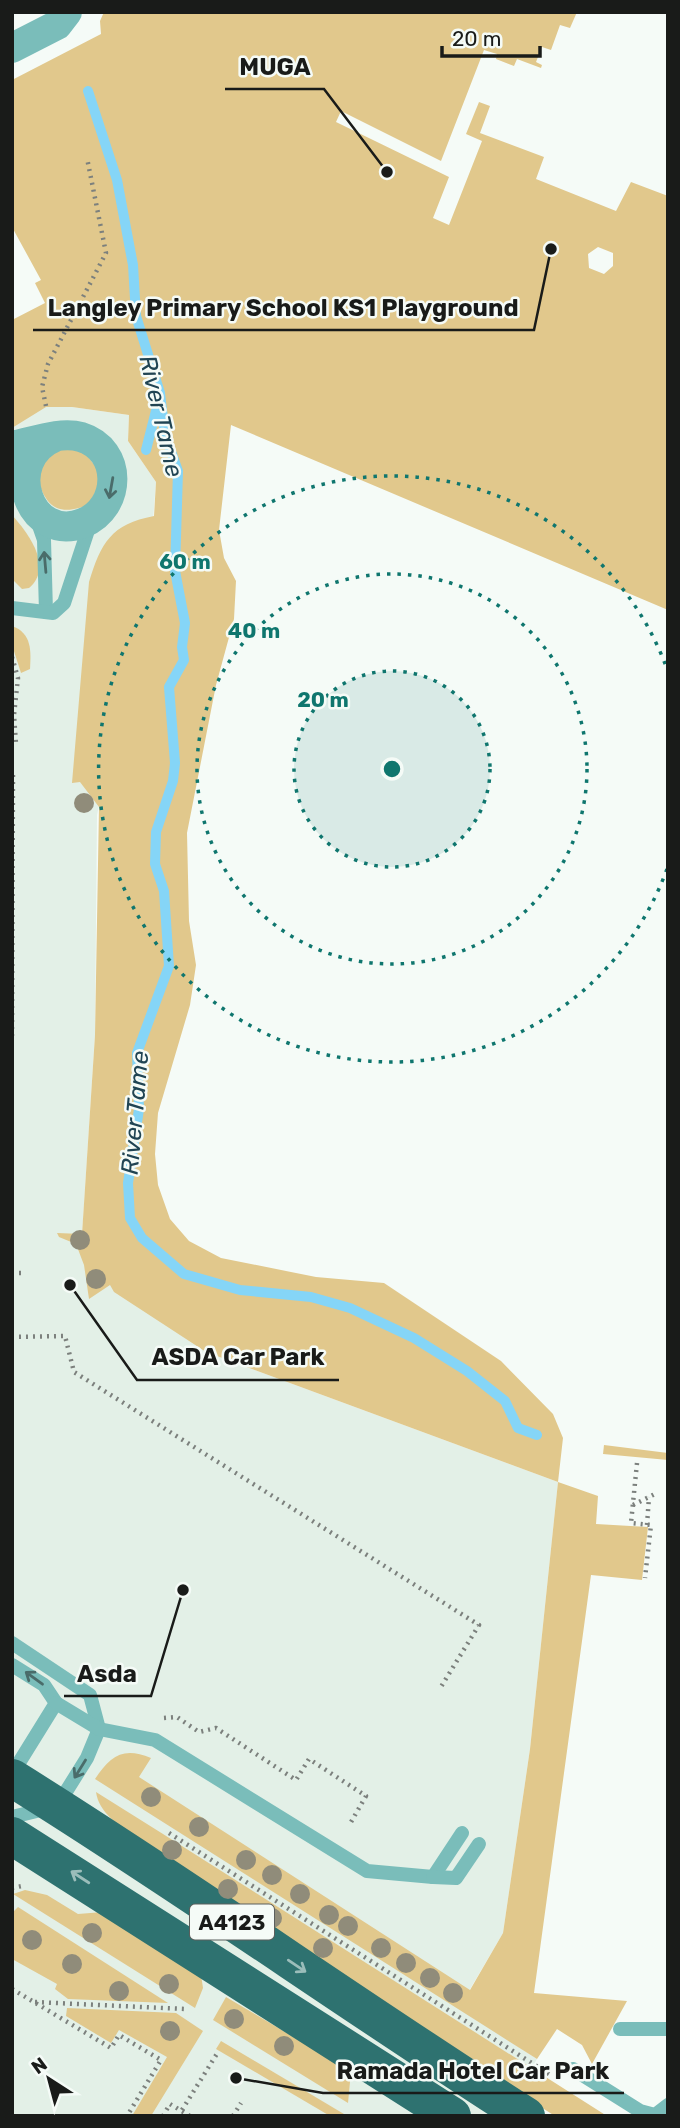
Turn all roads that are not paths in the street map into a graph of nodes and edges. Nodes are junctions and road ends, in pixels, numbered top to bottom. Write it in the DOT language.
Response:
graph roads {
  1 [pos="67,12"];
  2 [pos="12,48"];
  3 [pos="55,437"];
  4 [pos="12,446"];
  5 [pos="25,503"];
  6 [pos="91,519"];
  7 [pos="12,608"];
  8 [pos="46,612"];
  9 [pos="12,1643"];
  10 [pos="12,1665"];
  11 [pos="56,1703"];
  12 [pos="99,1729"];
  13 [pos="21,1798"];
  14 [pos="462,1833"];
  15 [pos="479,1844"];
  16 [pos="433,1877"];
  17 [pos="620,2029"];
  18 [pos="667,2030"];
  19 [pos="573,2069"];
  20 [pos="668,2105"];
  21 [pos="452,2116"];
  22 [pos="526,2116"];
  1 -- 2 [label="street"];
  3 -- 4 [label="street"];
  3 -- 5 [label="street"];
  3 -- 6 [label="street, one-way"];
  5 -- 6 [label="street"];
  8 -- 5 [label="lane, one-way"];
  6 -- 8 [label="lane"];
  7 -- 8 [label="lane"];
  9 -- 12 [label="lane"];
  11 -- 10 [label="lane, one-way"];
  11 -- 12 [label="lane"];
  11 -- 13 [label="lane"];
  12 -- 13 [label="lane, one-way"];
  12 -- 16 [label="lane"];
  21 -- 13 [label="highway, A4123, one-way"];
  13 -- 22 [label="highway, A4123, one-way"];
  14 -- 16 [label="lane"];
  15 -- 16 [label="lane"];
  17 -- 18 [label="lane"];
  19 -- 20 [label="lane"];
}
